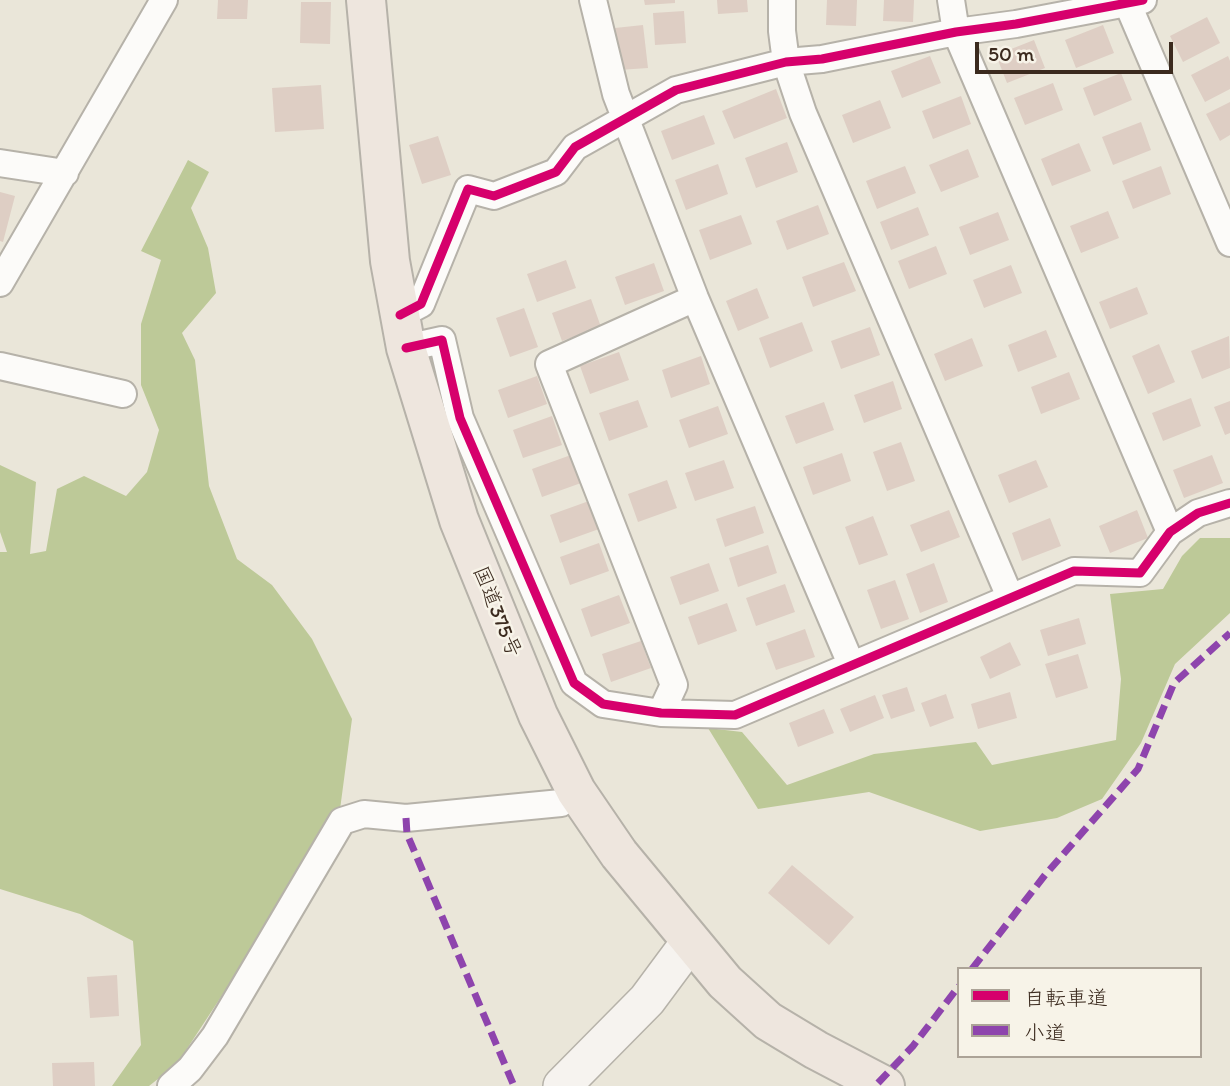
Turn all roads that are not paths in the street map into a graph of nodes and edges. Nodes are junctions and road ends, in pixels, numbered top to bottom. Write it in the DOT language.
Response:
graph roads {
  1 [pos="164,0"];
  2 [pos="366,0"];
  3 [pos="593,0"];
  4 [pos="782,0"];
  5 [pos="951,0"];
  6 [pos="1132,1"];
  7 [pos="956,32"];
  8 [pos="786,62"];
  9 [pos="625,117"];
  10 [pos="0,163"];
  11 [pos="65,173"];
  12 [pos="1230,243"];
  13 [pos="0,283"];
  14 [pos="695,298"];
  15 [pos="403,331"];
  16 [pos="0,366"];
  17 [pos="123,394"];
  18 [pos="1230,503"];
  19 [pos="1170,532"];
  20 [pos="1010,597"];
  21 [pos="851,664"];
  22 [pos="660,713"];
  23 [pos="576,791"];
  24 [pos="690,942"];
  25 [pos="879,1085"];
  26 [pos="171,1086"];
  27 [pos="562,1086"];
  1 -- 11 [label="street"];
  2 -- 15 [label="highway, 国道375号"];
  3 -- 9 [label="street"];
  4 -- 8 [label="street"];
  5 -- 7 [label="street"];
  6 -- 7 [label="street"];
  6 -- 12 [label="street"];
  7 -- 8 [label="street"];
  7 -- 19 [label="street"];
  8 -- 9 [label="street"];
  8 -- 20 [label="street"];
  9 -- 14 [label="street"];
  9 -- 15 [label="street"];
  10 -- 11 [label="street"];
  11 -- 13 [label="street"];
  14 -- 21 [label="street"];
  14 -- 22 [label="street"];
  15 -- 22 [label="street"];
  15 -- 23 [label="highway, 国道375号"];
  16 -- 17 [label="street"];
  18 -- 19 [label="street"];
  19 -- 20 [label="street"];
  20 -- 21 [label="street"];
  21 -- 22 [label="street"];
  23 -- 24 [label="highway, 国道375号"];
  23 -- 26 [label="street"];
  24 -- 25 [label="highway, 国道375号"];
  24 -- 27 [label="main road"];
}
